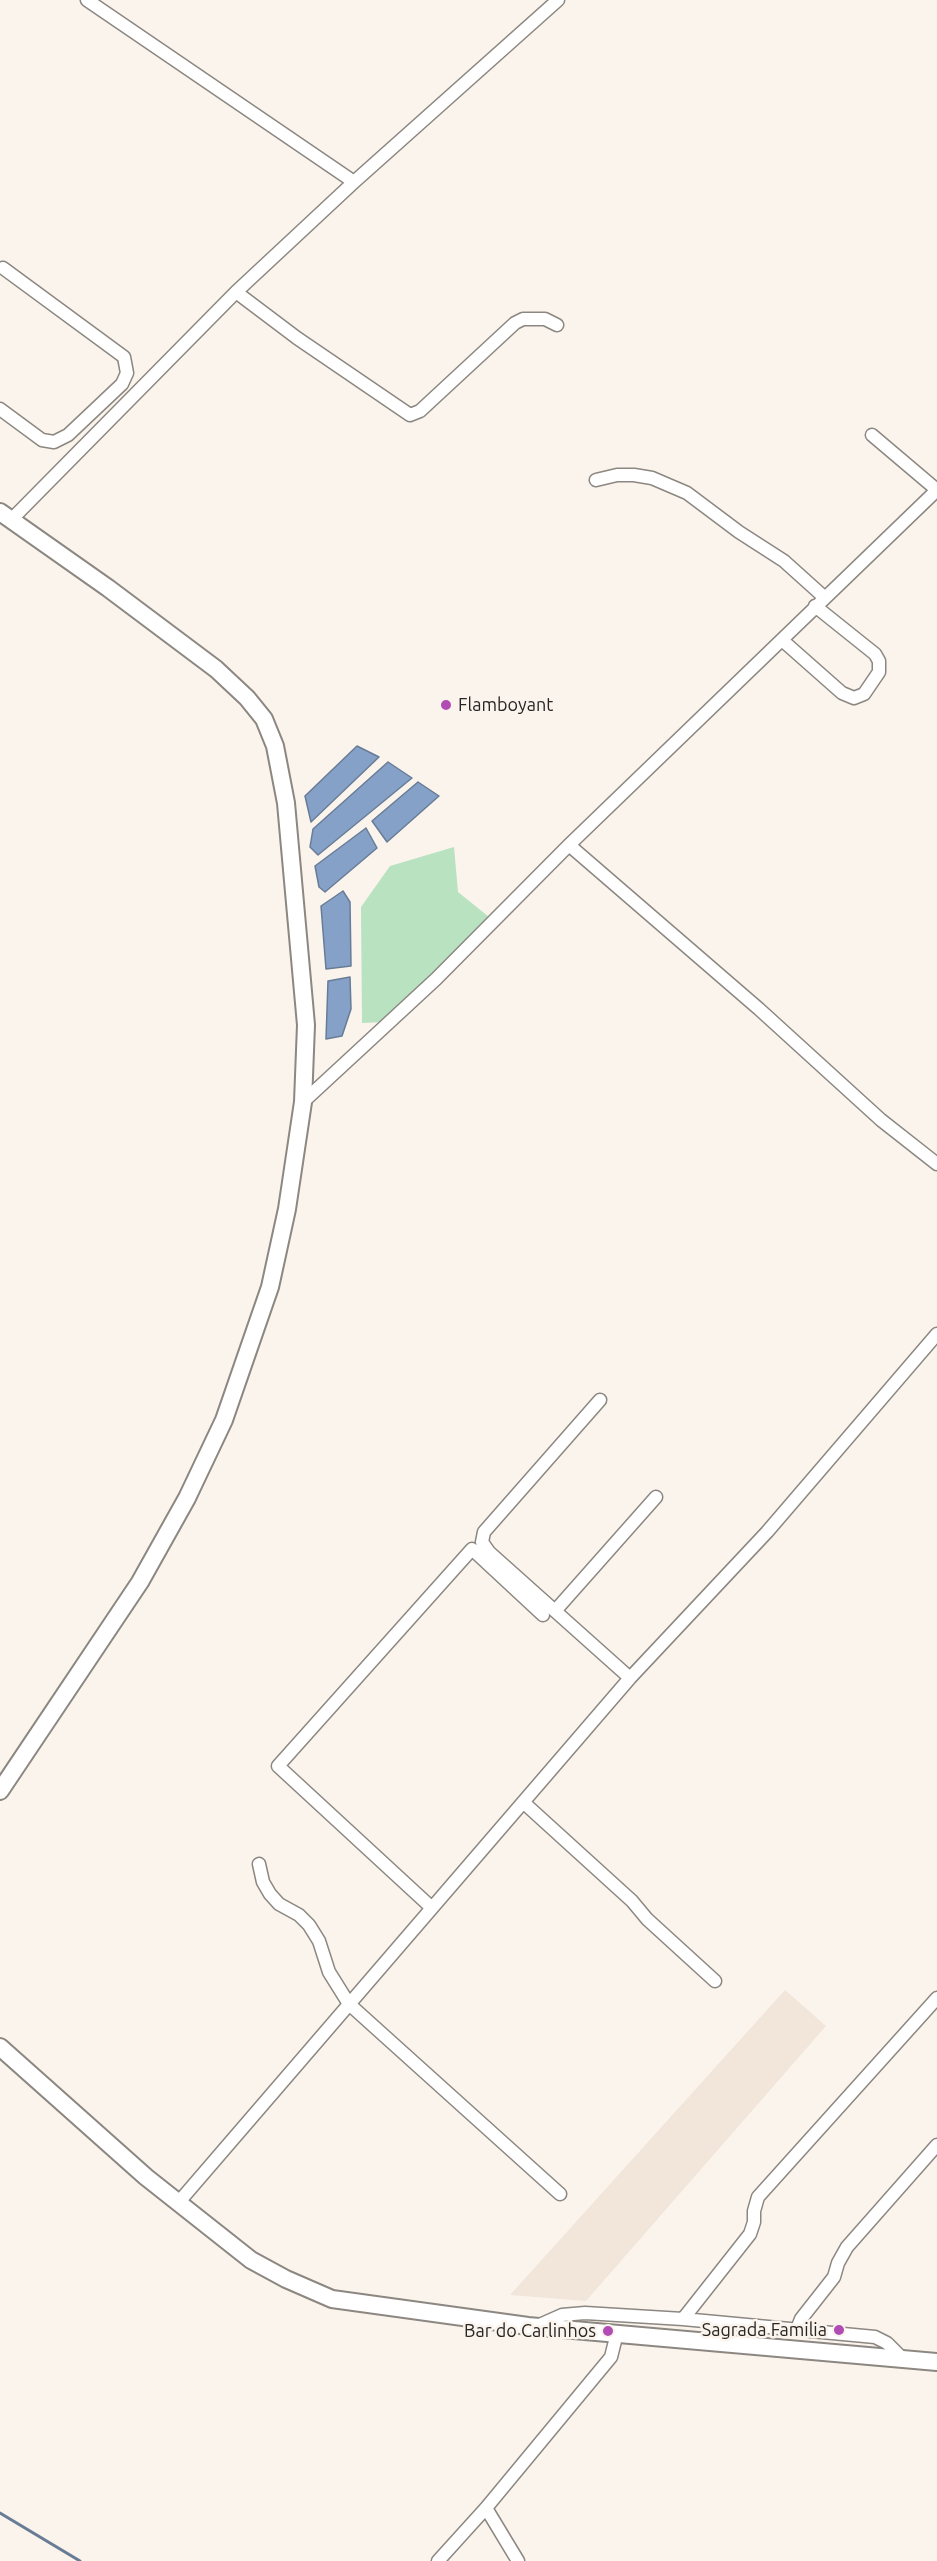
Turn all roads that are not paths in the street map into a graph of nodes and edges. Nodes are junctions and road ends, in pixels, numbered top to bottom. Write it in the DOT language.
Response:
graph roads {
  1 [pos="87,0"];
  2 [pos="558,0"];
  3 [pos="354,182"];
  4 [pos="3,268"];
  5 [pos="236,292"];
  6 [pos="557,325"];
  7 [pos="98,407"];
  8 [pos="0,409"];
  9 [pos="111,420"];
  10 [pos="872,435"];
  11 [pos="596,480"];
  12 [pos="937,490"];
  13 [pos="5,516"];
  14 [pos="819,602"];
  15 [pos="782,640"];
  16 [pos="569,845"];
  17 [pos="303,1102"];
  18 [pos="937,1164"];
  19 [pos="937,1334"];
  20 [pos="600,1400"];
  21 [pos="656,1497"];
  22 [pos="549,1613"];
  23 [pos="630,1678"];
  24 [pos="0,1791"];
  25 [pos="523,1802"];
  26 [pos="259,1864"];
  27 [pos="432,1908"];
  28 [pos="715,1981"];
  29 [pos="937,1998"];
  30 [pos="349,2004"];
  31 [pos="0,2047"];
  32 [pos="937,2145"];
  33 [pos="560,2194"];
  34 [pos="178,2203"];
  35 [pos="683,2319"];
  36 [pos="534,2327"];
  37 [pos="797,2330"];
  38 [pos="617,2333"];
  39 [pos="903,2359"];
  40 [pos="937,2362"];
  41 [pos="486,2508"];
  42 [pos="438,2561"];
  43 [pos="518,2561"];
  1 -- 3 [label="street"];
  2 -- 3 [label="street"];
  3 -- 5 [label="street"];
  4 -- 7 [label="street"];
  5 -- 6 [label="street"];
  5 -- 9 [label="street"];
  7 -- 8 [label="street"];
  7 -- 9 [label="street"];
  9 -- 13 [label="street"];
  10 -- 12 [label="street"];
  11 -- 14 [label="street"];
  12 -- 14 [label="street"];
  13 -- 17 [label="street"];
  14 -- 15 [label="street"];
  14 -- 15 [label="street"];
  15 -- 16 [label="street"];
  16 -- 17 [label="street"];
  16 -- 18 [label="street"];
  17 -- 24 [label="street"];
  19 -- 23 [label="street"];
  20 -- 22 [label="street"];
  21 -- 22 [label="street"];
  22 -- 23 [label="street"];
  22 -- 27 [label="street"];
  23 -- 25 [label="street"];
  25 -- 27 [label="street"];
  25 -- 28 [label="street"];
  26 -- 30 [label="street"];
  27 -- 30 [label="street"];
  29 -- 35 [label="street"];
  30 -- 33 [label="street"];
  30 -- 34 [label="street"];
  31 -- 34 [label="street"];
  32 -- 37 [label="street"];
  34 -- 36 [label="street"];
  35 -- 36 [label="street"];
  35 -- 37 [label="street"];
  36 -- 38 [label="street"];
  37 -- 39 [label="street"];
  38 -- 39 [label="street"];
  38 -- 41 [label="street"];
  39 -- 40 [label="street"];
  41 -- 42 [label="street"];
  41 -- 43 [label="street"];
}
